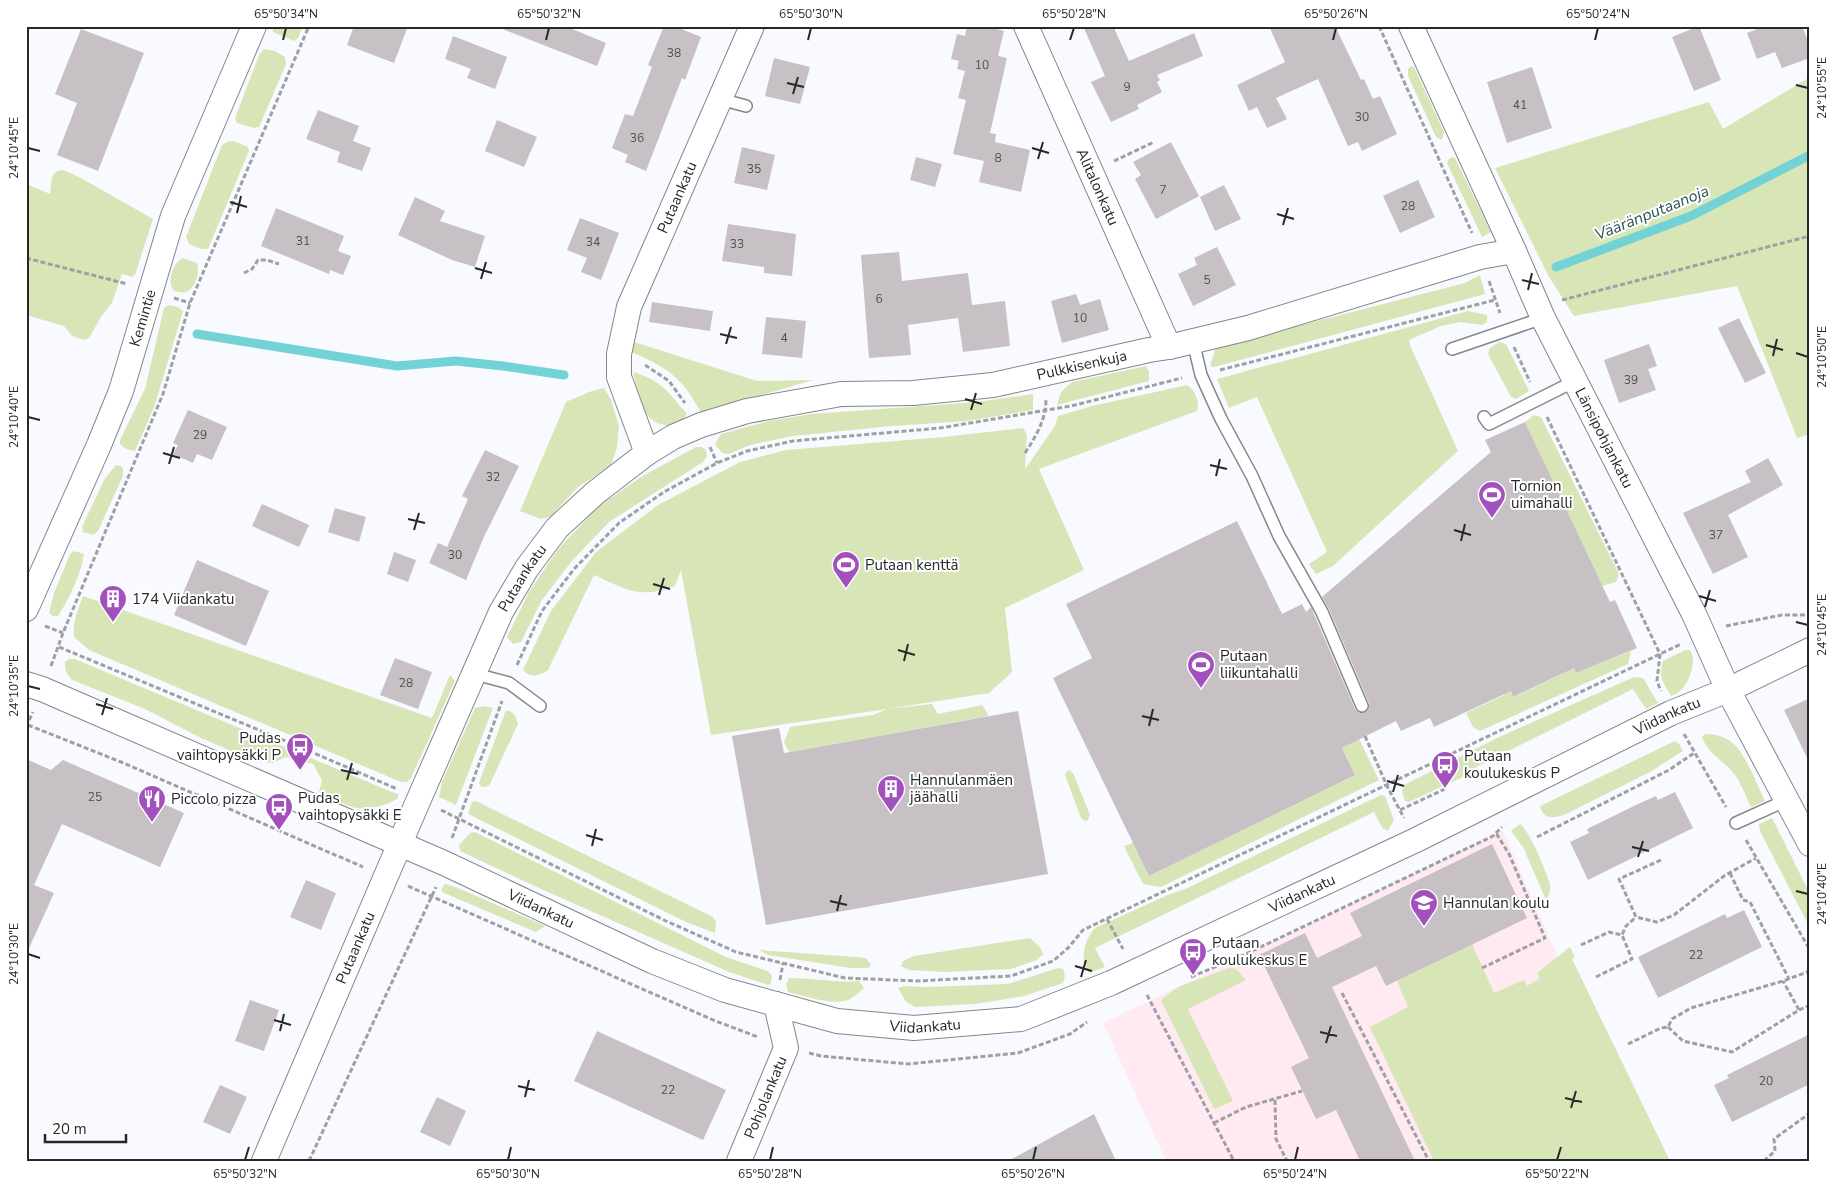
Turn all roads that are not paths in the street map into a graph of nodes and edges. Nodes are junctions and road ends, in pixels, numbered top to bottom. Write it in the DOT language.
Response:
graph roads {
  1 [pos="254,26"];
  2 [pos="752,26"];
  3 [pos="1026,26"];
  4 [pos="1411,26"];
  5 [pos="720,99"];
  6 [pos="746,106"];
  7 [pos="1514,251"];
  8 [pos="1541,314"];
  9 [pos="1193,341"];
  10 [pos="1169,347"];
  11 [pos="1452,349"];
  12 [pos="1575,381"];
  13 [pos="1484,417"];
  14 [pos="647,453"];
  15 [pos="26,609"];
  16 [pos="1810,650"];
  17 [pos="475,674"];
  18 [pos="34,686"];
  19 [pos="1728,690"];
  20 [pos="540,706"];
  21 [pos="1362,706"];
  22 [pos="1787,800"];
  23 [pos="1736,823"];
  24 [pos="1810,844"];
  25 [pos="400,845"];
  26 [pos="776,1004"];
  27 [pos="264,1161"];
  28 [pos="739,1161"];
  1 -- 15 [label="street, Kemintie"];
  2 -- 5 [label="street, Putaankatu"];
  3 -- 10 [label="street, Alitalonkatu"];
  4 -- 7 [label="street, Länsipohjankatu"];
  5 -- 6 [label="lane"];
  5 -- 14 [label="street, Putaankatu"];
  7 -- 8 [label="street, Länsipohjankatu"];
  7 -- 9 [label="street, Pulkkisenkuja"];
  8 -- 11 [label="lane"];
  8 -- 12 [label="street, Länsipohjankatu"];
  9 -- 10 [label="street, Pulkkisenkuja"];
  9 -- 21 [label="lane"];
  10 -- 14 [label="street, Pulkkisenkuja"];
  12 -- 13 [label="lane"];
  12 -- 19 [label="street, Länsipohjankatu"];
  14 -- 17 [label="street, Putaankatu"];
  16 -- 19 [label="street, Viidankatu"];
  17 -- 20 [label="lane"];
  17 -- 25 [label="street, Putaankatu"];
  18 -- 25 [label="street, Viidankatu"];
  19 -- 22 [label="street, Länsipohjankatu"];
  19 -- 26 [label="street, Viidankatu"];
  22 -- 23 [label="lane"];
  22 -- 24 [label="street, Länsipohjankatu"];
  25 -- 26 [label="street, Viidankatu"];
  25 -- 27 [label="street, Putaankatu"];
  26 -- 28 [label="street, Pohjolankatu"];
}
